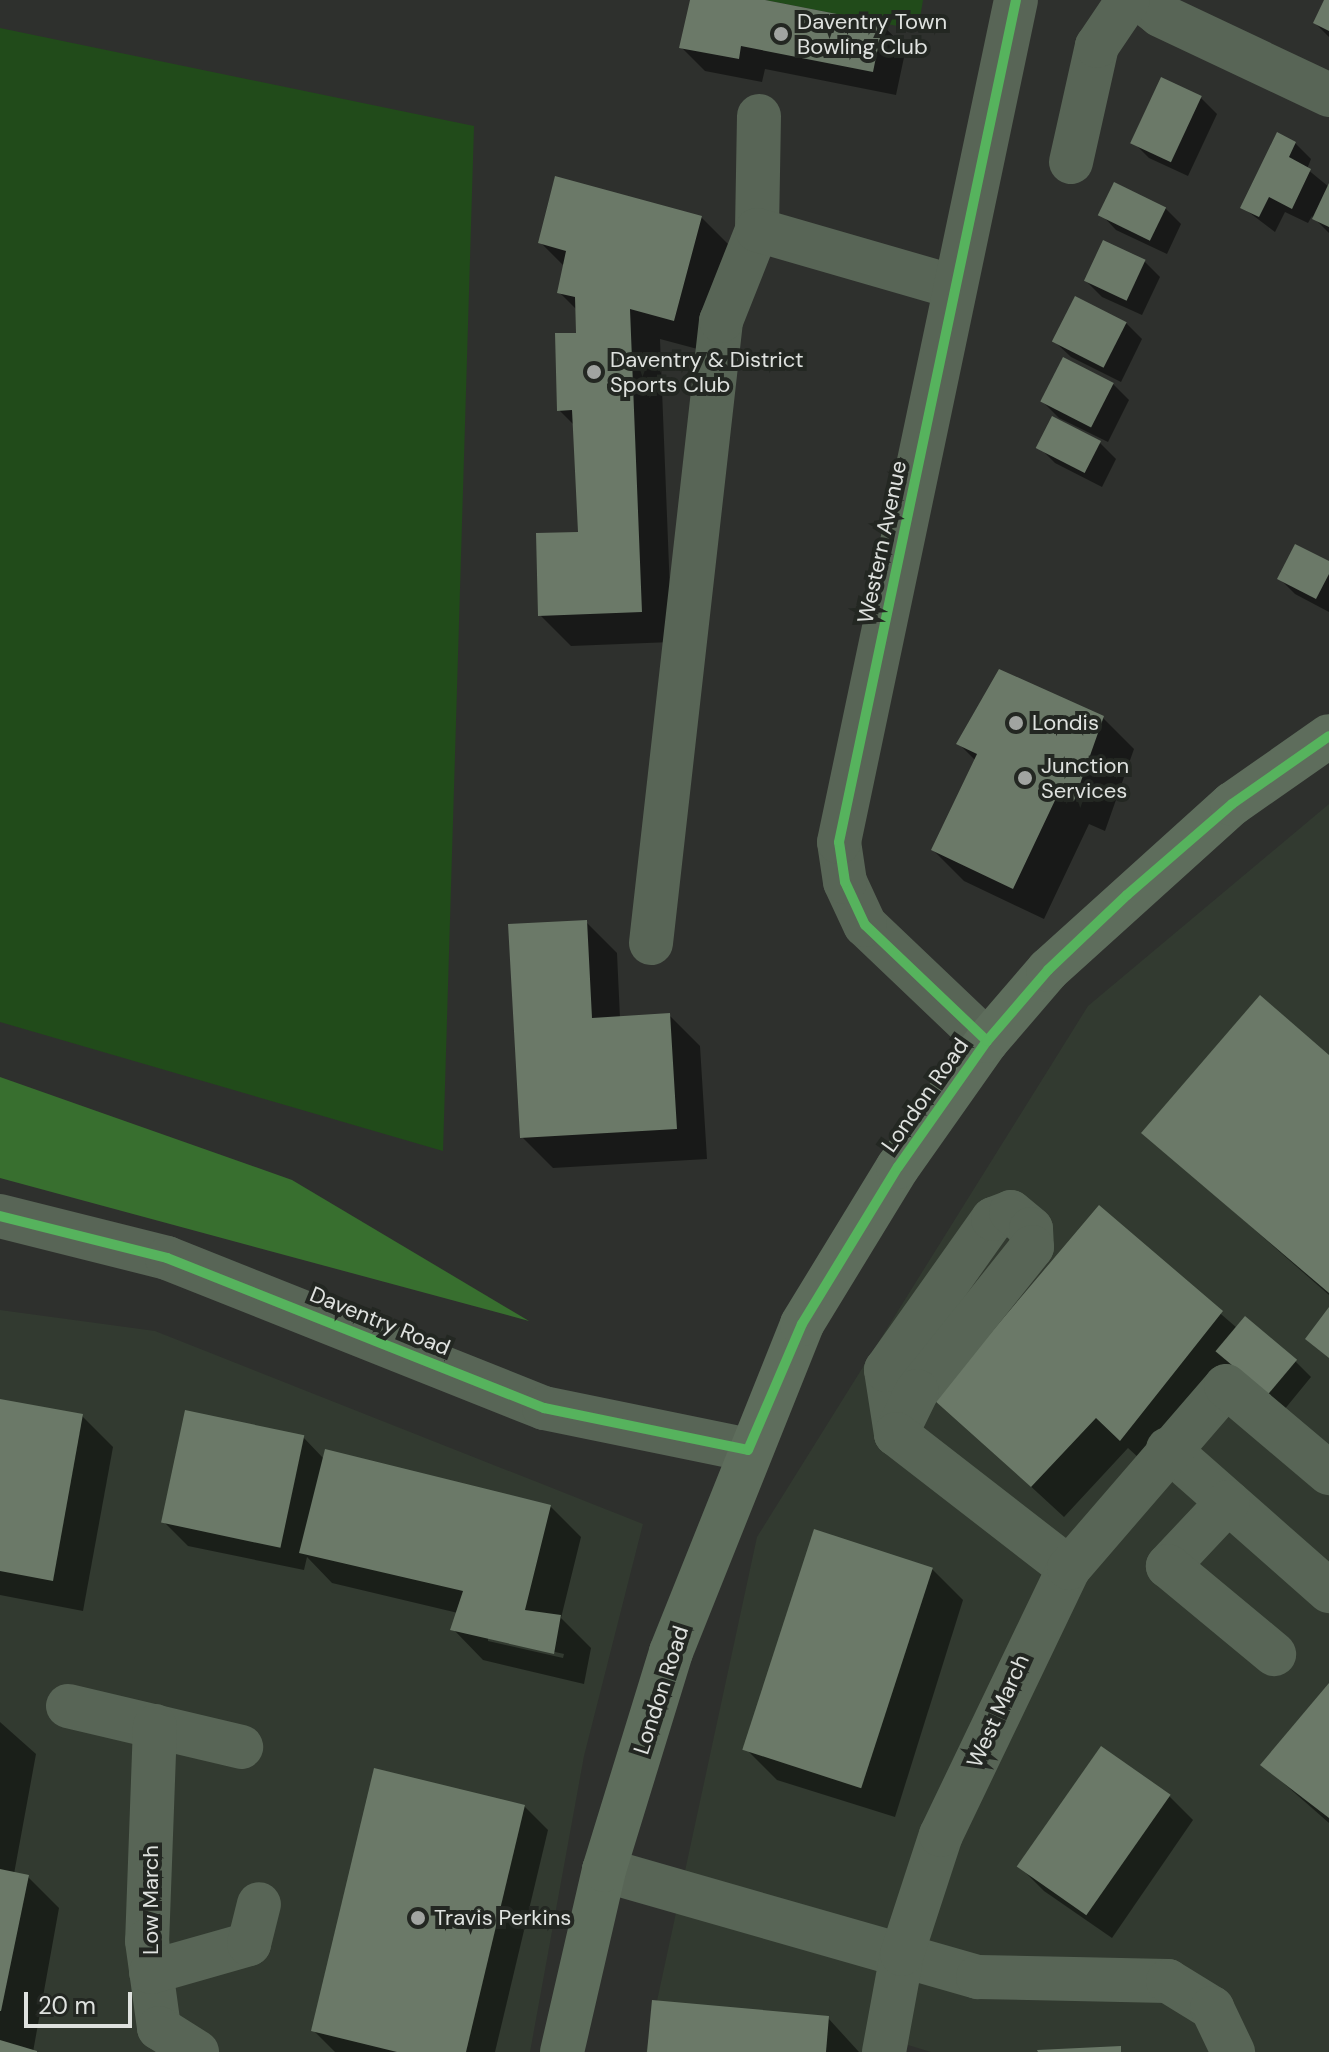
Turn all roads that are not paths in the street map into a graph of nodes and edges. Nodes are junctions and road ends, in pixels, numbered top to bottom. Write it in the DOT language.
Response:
graph roads {
  1 [pos="1016,0"];
  2 [pos="1128,0"];
  3 [pos="1141,0"];
  4 [pos="1329,95"];
  5 [pos="759,116"];
  6 [pos="1071,162"];
  7 [pos="757,230"];
  8 [pos="955,287"];
  9 [pos="1329,736"];
  10 [pos="651,943"];
  11 [pos="987,1041"];
  12 [pos="0,1216"];
  13 [pos="896,1434"];
  14 [pos="1168,1449"];
  15 [pos="748,1450"];
  16 [pos="1329,1473"];
  17 [pos="1228,1502"];
  18 [pos="1069,1568"];
  19 [pos="1329,1591"];
  20 [pos="1274,1654"];
  21 [pos="68,1706"];
  22 [pos="155,1726"];
  23 [pos="241,1747"];
  24 [pos="604,1870"];
  25 [pos="259,1904"];
  26 [pos="902,1954"];
  27 [pos="151,1972"];
  28 [pos="197,2052"];
  29 [pos="562,2052"];
  30 [pos="884,2052"];
  31 [pos="1233,2052"];
  1 -- 8 [label="street, Western Avenue"];
  2 -- 6 [label="street"];
  3 -- 4 [label="street"];
  5 -- 7 [label="street"];
  7 -- 8 [label="street"];
  7 -- 10 [label="street"];
  8 -- 11 [label="street, Western Avenue"];
  9 -- 11 [label="main road, London Road"];
  11 -- 15 [label="main road, London Road"];
  12 -- 15 [label="street, Daventry Road"];
  13 -- 18 [label="street"];
  14 -- 16 [label="street, West March"];
  14 -- 17 [label="street"];
  14 -- 18 [label="street, West March"];
  15 -- 24 [label="main road, London Road"];
  17 -- 19 [label="street"];
  17 -- 20 [label="street"];
  18 -- 26 [label="street, West March"];
  21 -- 22 [label="street"];
  22 -- 23 [label="street"];
  22 -- 27 [label="street, Low March"];
  24 -- 26 [label="street"];
  24 -- 29 [label="main road, London Road"];
  25 -- 27 [label="street"];
  26 -- 30 [label="street, West March"];
  26 -- 31 [label="street"];
  27 -- 28 [label="street, Low March"];
}
